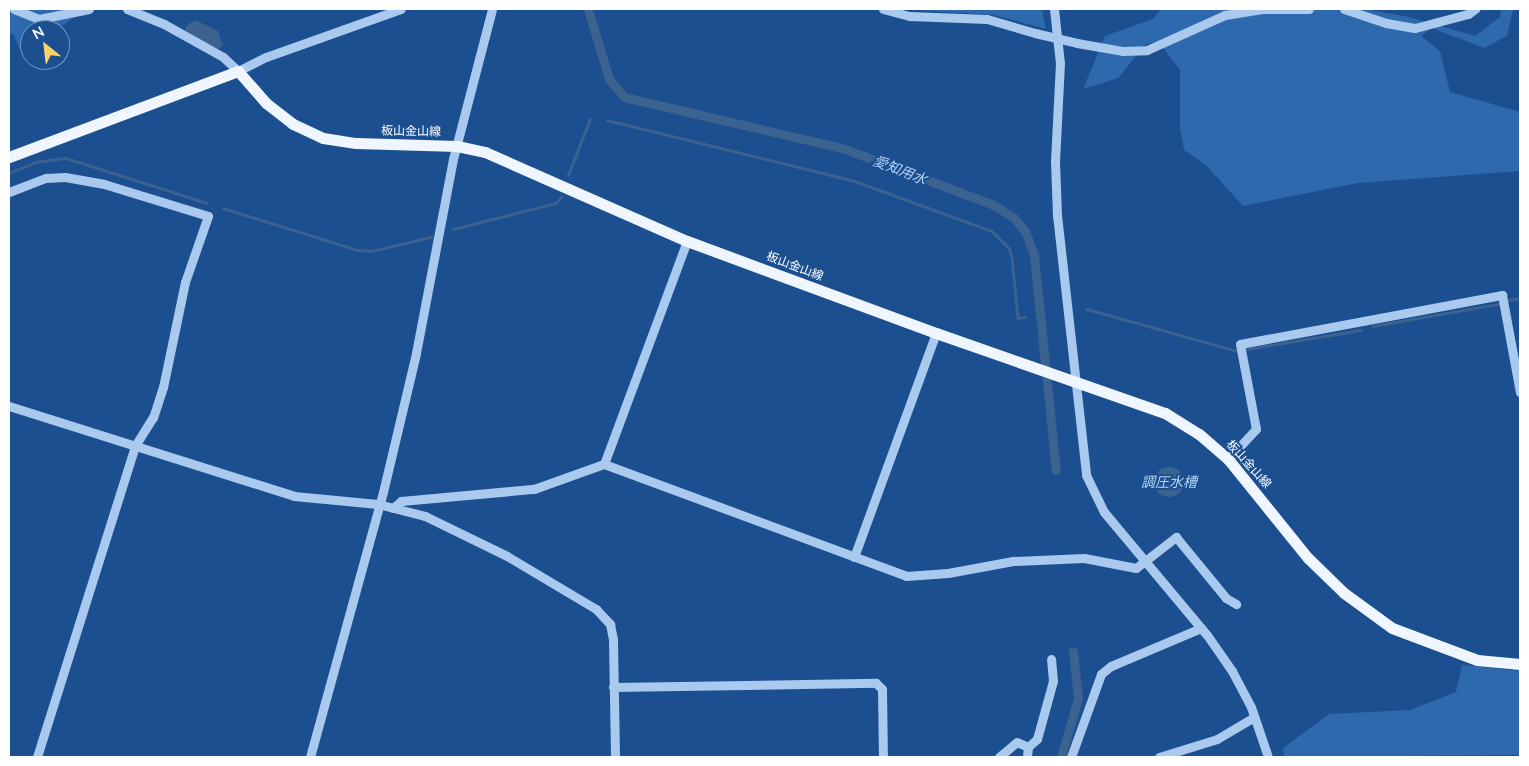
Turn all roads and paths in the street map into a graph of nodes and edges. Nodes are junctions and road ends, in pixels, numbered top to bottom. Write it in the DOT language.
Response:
graph roads {
  1 [pos="14,9"];
  2 [pos="90,9"];
  3 [pos="127,9"];
  4 [pos="401,9"];
  5 [pos="492,9"];
  6 [pos="883,9"];
  7 [pos="1054,9"];
  8 [pos="1309,9"];
  9 [pos="1344,9"];
  10 [pos="1475,9"];
  11 [pos="238,71"];
  12 [pos="457,146"];
  13 [pos="9,157"];
  14 [pos="9,192"];
  15 [pos="687,241"];
  16 [pos="936,333"];
  17 [pos="1074,383"];
  18 [pos="1520,392"];
  19 [pos="9,406"];
  20 [pos="136,446"];
  21 [pos="1228,459"];
  22 [pos="604,464"];
  23 [pos="378,504"];
  24 [pos="393,508"];
  25 [pos="854,557"];
  26 [pos="1145,561"];
  27 [pos="1236,604"];
  28 [pos="1201,628"];
  29 [pos="1051,659"];
  30 [pos="1520,664"];
  31 [pos="613,686"];
  32 [pos="1254,717"];
  33 [pos="1028,747"];
  34 [pos="37,757"];
  35 [pos="310,757"];
  36 [pos="615,757"];
  37 [pos="883,757"];
  38 [pos="999,757"];
  39 [pos="1027,757"];
  40 [pos="1071,757"];
  41 [pos="1159,757"];
  42 [pos="1268,757"];
  1 -- 2 [label="street"];
  3 -- 11 [label="street"];
  4 -- 11 [label="street"];
  5 -- 12 [label="street"];
  6 -- 8 [label="street, bridge"];
  7 -- 17 [label="street"];
  9 -- 10 [label="street"];
  11 -- 12 [label="main road, 板山金山線"];
  11 -- 13 [label="main road"];
  12 -- 15 [label="main road, 板山金山線"];
  12 -- 23 [label="street"];
  14 -- 20 [label="street"];
  15 -- 16 [label="main road, 板山金山線"];
  15 -- 22 [label="street"];
  16 -- 17 [label="main road, 板山金山線"];
  16 -- 25 [label="street"];
  17 -- 21 [label="main road, 板山金山線"];
  17 -- 26 [label="street"];
  18 -- 21 [label="street"];
  19 -- 20 [label="street"];
  20 -- 23 [label="street"];
  20 -- 34 [label="street"];
  21 -- 30 [label="main road, 板山金山線"];
  22 -- 24 [label="street"];
  22 -- 25 [label="street"];
  23 -- 24 [label="street"];
  23 -- 35 [label="street"];
  24 -- 31 [label="street"];
  25 -- 26 [label="street"];
  26 -- 27 [label="street"];
  26 -- 28 [label="street"];
  28 -- 32 [label="street"];
  28 -- 40 [label="street"];
  29 -- 33 [label="street"];
  31 -- 36 [label="street"];
  31 -- 37 [label="street"];
  32 -- 41 [label="street"];
  32 -- 42 [label="street"];
  33 -- 38 [label="street"];
  33 -- 39 [label="street"];
}
